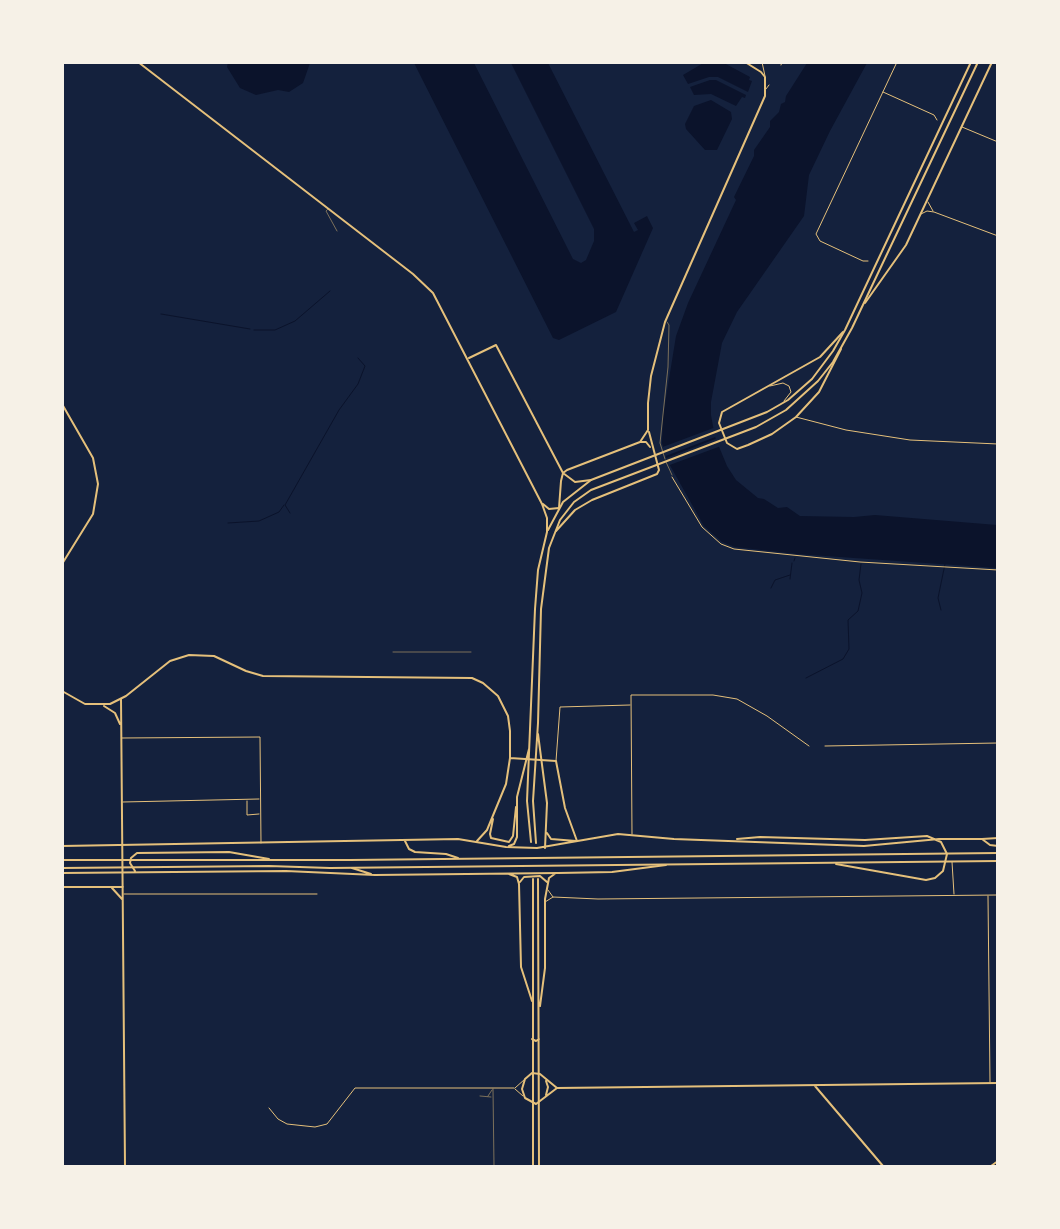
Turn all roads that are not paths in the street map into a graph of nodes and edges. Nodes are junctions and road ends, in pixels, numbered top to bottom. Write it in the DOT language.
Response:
graph roads {
  1 [pos="138,62"];
  2 [pos="745,62"];
  3 [pos="762,62"];
  4 [pos="782,62"];
  5 [pos="897,62"];
  6 [pos="971,62"];
  7 [pos="978,62"];
  8 [pos="992,62"];
  9 [pos="781,65"];
  10 [pos="765,77"];
  11 [pos="769,85"];
  12 [pos="766,89"];
  13 [pos="883,92"];
  14 [pos="936,120"];
  15 [pos="962,127"];
  16 [pos="998,142"];
  17 [pos="927,200"];
  18 [pos="328,209"];
  19 [pos="934,212"];
  20 [pos="920,214"];
  21 [pos="337,231"];
  22 [pos="998,236"];
  23 [pos="868,261"];
  24 [pos="863,305"];
  25 [pos="665,322"];
  26 [pos="845,330"];
  27 [pos="841,349"];
  28 [pos="469,358"];
  29 [pos="769,386"];
  30 [pos="781,404"];
  31 [pos="63,405"];
  32 [pos="796,417"];
  33 [pos="648,430"];
  34 [pos="640,442"];
  35 [pos="998,444"];
  36 [pos="653,451"];
  37 [pos="563,473"];
  38 [pos="672,477"];
  39 [pos="591,480"];
  40 [pos="542,504"];
  41 [pos="558,508"];
  42 [pos="547,532"];
  43 [pos="554,535"];
  44 [pos="62,564"];
  45 [pos="998,570"];
  46 [pos="393,652"];
  47 [pos="470,652"];
  48 [pos="62,691"];
  49 [pos="121,700"];
  50 [pos="102,705"];
  51 [pos="630,705"];
  52 [pos="538,723"];
  53 [pos="121,726"];
  54 [pos="121,738"];
  55 [pos="530,742"];
  56 [pos="998,743"];
  57 [pos="809,746"];
  58 [pos="825,746"];
  59 [pos="510,758"];
  60 [pos="556,762"];
  61 [pos="247,799"];
  62 [pos="260,799"];
  63 [pos="122,802"];
  64 [pos="516,807"];
  65 [pos="260,814"];
  66 [pos="494,815"];
  67 [pos="547,830"];
  68 [pos="632,834"];
  69 [pos="998,838"];
  70 [pos="982,839"];
  71 [pos="735,840"];
  72 [pos="405,841"];
  73 [pos="477,841"];
  74 [pos="577,841"];
  75 [pos="530,842"];
  76 [pos="536,842"];
  77 [pos="261,843"];
  78 [pos="62,846"];
  79 [pos="122,846"];
  80 [pos="998,846"];
  81 [pos="506,847"];
  82 [pos="545,848"];
  83 [pos="998,853"];
  84 [pos="269,859"];
  85 [pos="463,859"];
  86 [pos="62,860"];
  87 [pos="998,861"];
  88 [pos="952,862"];
  89 [pos="836,864"];
  90 [pos="669,865"];
  91 [pos="62,868"];
  92 [pos="352,868"];
  93 [pos="135,871"];
  94 [pos="122,872"];
  95 [pos="62,873"];
  96 [pos="506,873"];
  97 [pos="558,873"];
  98 [pos="375,875"];
  99 [pos="532,879"];
  100 [pos="538,879"];
  101 [pos="519,884"];
  102 [pos="548,885"];
  103 [pos="62,887"];
  104 [pos="109,887"];
  105 [pos="123,887"];
  106 [pos="548,889"];
  107 [pos="123,894"];
  108 [pos="318,894"];
  109 [pos="954,895"];
  110 [pos="988,895"];
  111 [pos="998,895"];
  112 [pos="553,897"];
  113 [pos="122,899"];
  114 [pos="545,904"];
  115 [pos="533,1008"];
  116 [pos="539,1012"];
  117 [pos="532,1039"];
  118 [pos="540,1039"];
  119 [pos="532,1073"];
  120 [pos="540,1074"];
  121 [pos="525,1079"];
  122 [pos="545,1079"];
  123 [pos="998,1083"];
  124 [pos="990,1084"];
  125 [pos="815,1086"];
  126 [pos="514,1088"];
  127 [pos="557,1088"];
  128 [pos="493,1089"];
  129 [pos="480,1096"];
  130 [pos="488,1096"];
  131 [pos="545,1097"];
  132 [pos="492,1098"];
  133 [pos="525,1098"];
  134 [pos="532,1103"];
  135 [pos="538,1103"];
  136 [pos="269,1108"];
  137 [pos="998,1161"];
  138 [pos="124,1166"];
  139 [pos="494,1166"];
  140 [pos="533,1166"];
  141 [pos="539,1166"];
  142 [pos="883,1166"];
  143 [pos="991,1166"];
  1 -- 18 [label="main road"];
  2 -- 10 [label="main road"];
  3 -- 10 [label="street"];
  4 -- 9 [label="street"];
  5 -- 13 [label="street"];
  6 -- 26 [label="main road"];
  7 -- 24 [label="main road"];
  8 -- 15 [label="main road"];
  10 -- 12 [label="main road"];
  11 -- 12 [label="street"];
  12 -- 25 [label="main road"];
  13 -- 14 [label="street"];
  13 -- 23 [label="street"];
  15 -- 16 [label="street"];
  15 -- 17 [label="main road"];
  17 -- 19 [label="street"];
  17 -- 20 [label="main road"];
  18 -- 21 [label="lane"];
  18 -- 28 [label="main road"];
  19 -- 20 [label="street"];
  19 -- 22 [label="street"];
  20 -- 24 [label="main road"];
  24 -- 27 [label="main road"];
  25 -- 33 [label="main road"];
  25 -- 38 [label="lane"];
  26 -- 29 [label="main road"];
  26 -- 30 [label="main road"];
  27 -- 32 [label="main road"];
  27 -- 43 [label="main road"];
  28 -- 37 [label="main road"];
  28 -- 40 [label="main road"];
  29 -- 30 [label="street"];
  29 -- 32 [label="main road"];
  30 -- 39 [label="main road"];
  31 -- 44 [label="main road"];
  32 -- 35 [label="street"];
  33 -- 34 [label="main road"];
  33 -- 36 [label="main road"];
  34 -- 36 [label="main road"];
  34 -- 37 [label="main road"];
  36 -- 43 [label="main road"];
  37 -- 39 [label="main road"];
  37 -- 41 [label="main road"];
  38 -- 45 [label="street"];
  39 -- 41 [label="main road"];
  40 -- 41 [label="main road"];
  40 -- 42 [label="main road"];
  41 -- 42 [label="main road"];
  42 -- 55 [label="main road"];
  43 -- 52 [label="main road"];
  46 -- 47 [label="lane"];
  48 -- 50 [label="main road"];
  49 -- 50 [label="main road"];
  49 -- 53 [label="main road"];
  49 -- 59 [label="main road"];
  50 -- 53 [label="main road"];
  51 -- 57 [label="street"];
  51 -- 60 [label="street"];
  51 -- 68 [label="street"];
  52 -- 67 [label="main road"];
  52 -- 76 [label="main road"];
  53 -- 54 [label="main road"];
  54 -- 62 [label="street"];
  54 -- 63 [label="main road"];
  55 -- 64 [label="main road"];
  55 -- 75 [label="main road"];
  56 -- 58 [label="street"];
  59 -- 60 [label="main road"];
  59 -- 66 [label="main road"];
  60 -- 74 [label="main road"];
  61 -- 62 [label="street"];
  61 -- 63 [label="street"];
  61 -- 65 [label="street"];
  62 -- 65 [label="street"];
  63 -- 79 [label="main road"];
  64 -- 66 [label="main road"];
  64 -- 81 [label="main road"];
  65 -- 77 [label="street"];
  66 -- 73 [label="main road"];
  67 -- 74 [label="main road"];
  67 -- 82 [label="main road"];
  68 -- 71 [label="main road"];
  68 -- 74 [label="main road"];
  69 -- 70 [label="main road"];
  70 -- 71 [label="main road"];
  70 -- 80 [label="main road"];
  71 -- 89 [label="main road"];
  72 -- 73 [label="main road"];
  72 -- 77 [label="main road"];
  72 -- 85 [label="main road"];
  73 -- 81 [label="main road"];
  74 -- 82 [label="main road"];
  77 -- 79 [label="main road"];
  78 -- 79 [label="main road"];
  79 -- 94 [label="main road"];
  81 -- 82 [label="main road"];
  83 -- 85 [label="main road"];
  84 -- 85 [label="main road"];
  84 -- 86 [label="main road"];
  84 -- 93 [label="main road"];
  87 -- 88 [label="main road"];
  88 -- 89 [label="main road"];
  88 -- 109 [label="street"];
  89 -- 90 [label="main road"];
  90 -- 92 [label="main road"];
  90 -- 97 [label="main road"];
  91 -- 92 [label="main road"];
  92 -- 98 [label="main road"];
  93 -- 94 [label="main road"];
  93 -- 98 [label="main road"];
  94 -- 95 [label="main road"];
  94 -- 105 [label="main road"];
  96 -- 97 [label="main road"];
  96 -- 98 [label="main road"];
  96 -- 101 [label="main road"];
  97 -- 102 [label="main road"];
  99 -- 115 [label="main road"];
  100 -- 116 [label="main road"];
  101 -- 102 [label="main road"];
  101 -- 115 [label="main road"];
  102 -- 106 [label="main road"];
  103 -- 104 [label="main road"];
  104 -- 105 [label="main road"];
  104 -- 113 [label="main road"];
  105 -- 107 [label="main road"];
  106 -- 112 [label="street"];
  106 -- 114 [label="main road"];
  107 -- 108 [label="street"];
  107 -- 113 [label="main road"];
  109 -- 110 [label="street"];
  109 -- 112 [label="street"];
  110 -- 111 [label="street"];
  110 -- 124 [label="street"];
  112 -- 114 [label="street"];
  113 -- 138 [label="main road"];
  114 -- 116 [label="main road"];
  115 -- 117 [label="main road"];
  116 -- 118 [label="main road"];
  117 -- 118 [label="main road"];
  117 -- 119 [label="main road"];
  118 -- 120 [label="main road"];
  119 -- 120 [label="main road"];
  119 -- 121 [label="main road"];
  119 -- 134 [label="main road"];
  120 -- 122 [label="main road"];
  120 -- 135 [label="main road"];
  121 -- 126 [label="street"];
  121 -- 133 [label="main road"];
  122 -- 127 [label="main road"];
  122 -- 131 [label="main road"];
  123 -- 124 [label="main road"];
  124 -- 125 [label="main road"];
  125 -- 127 [label="main road"];
  125 -- 142 [label="main road"];
  126 -- 128 [label="street"];
  126 -- 133 [label="street"];
  127 -- 131 [label="main road"];
  128 -- 130 [label="lane"];
  128 -- 132 [label="lane"];
  128 -- 136 [label="street"];
  129 -- 130 [label="lane"];
  130 -- 132 [label="lane"];
  131 -- 135 [label="main road"];
  132 -- 139 [label="lane"];
  133 -- 134 [label="main road"];
  134 -- 135 [label="main road"];
  134 -- 140 [label="main road"];
  135 -- 141 [label="main road"];
  137 -- 143 [label="main road"];
}
